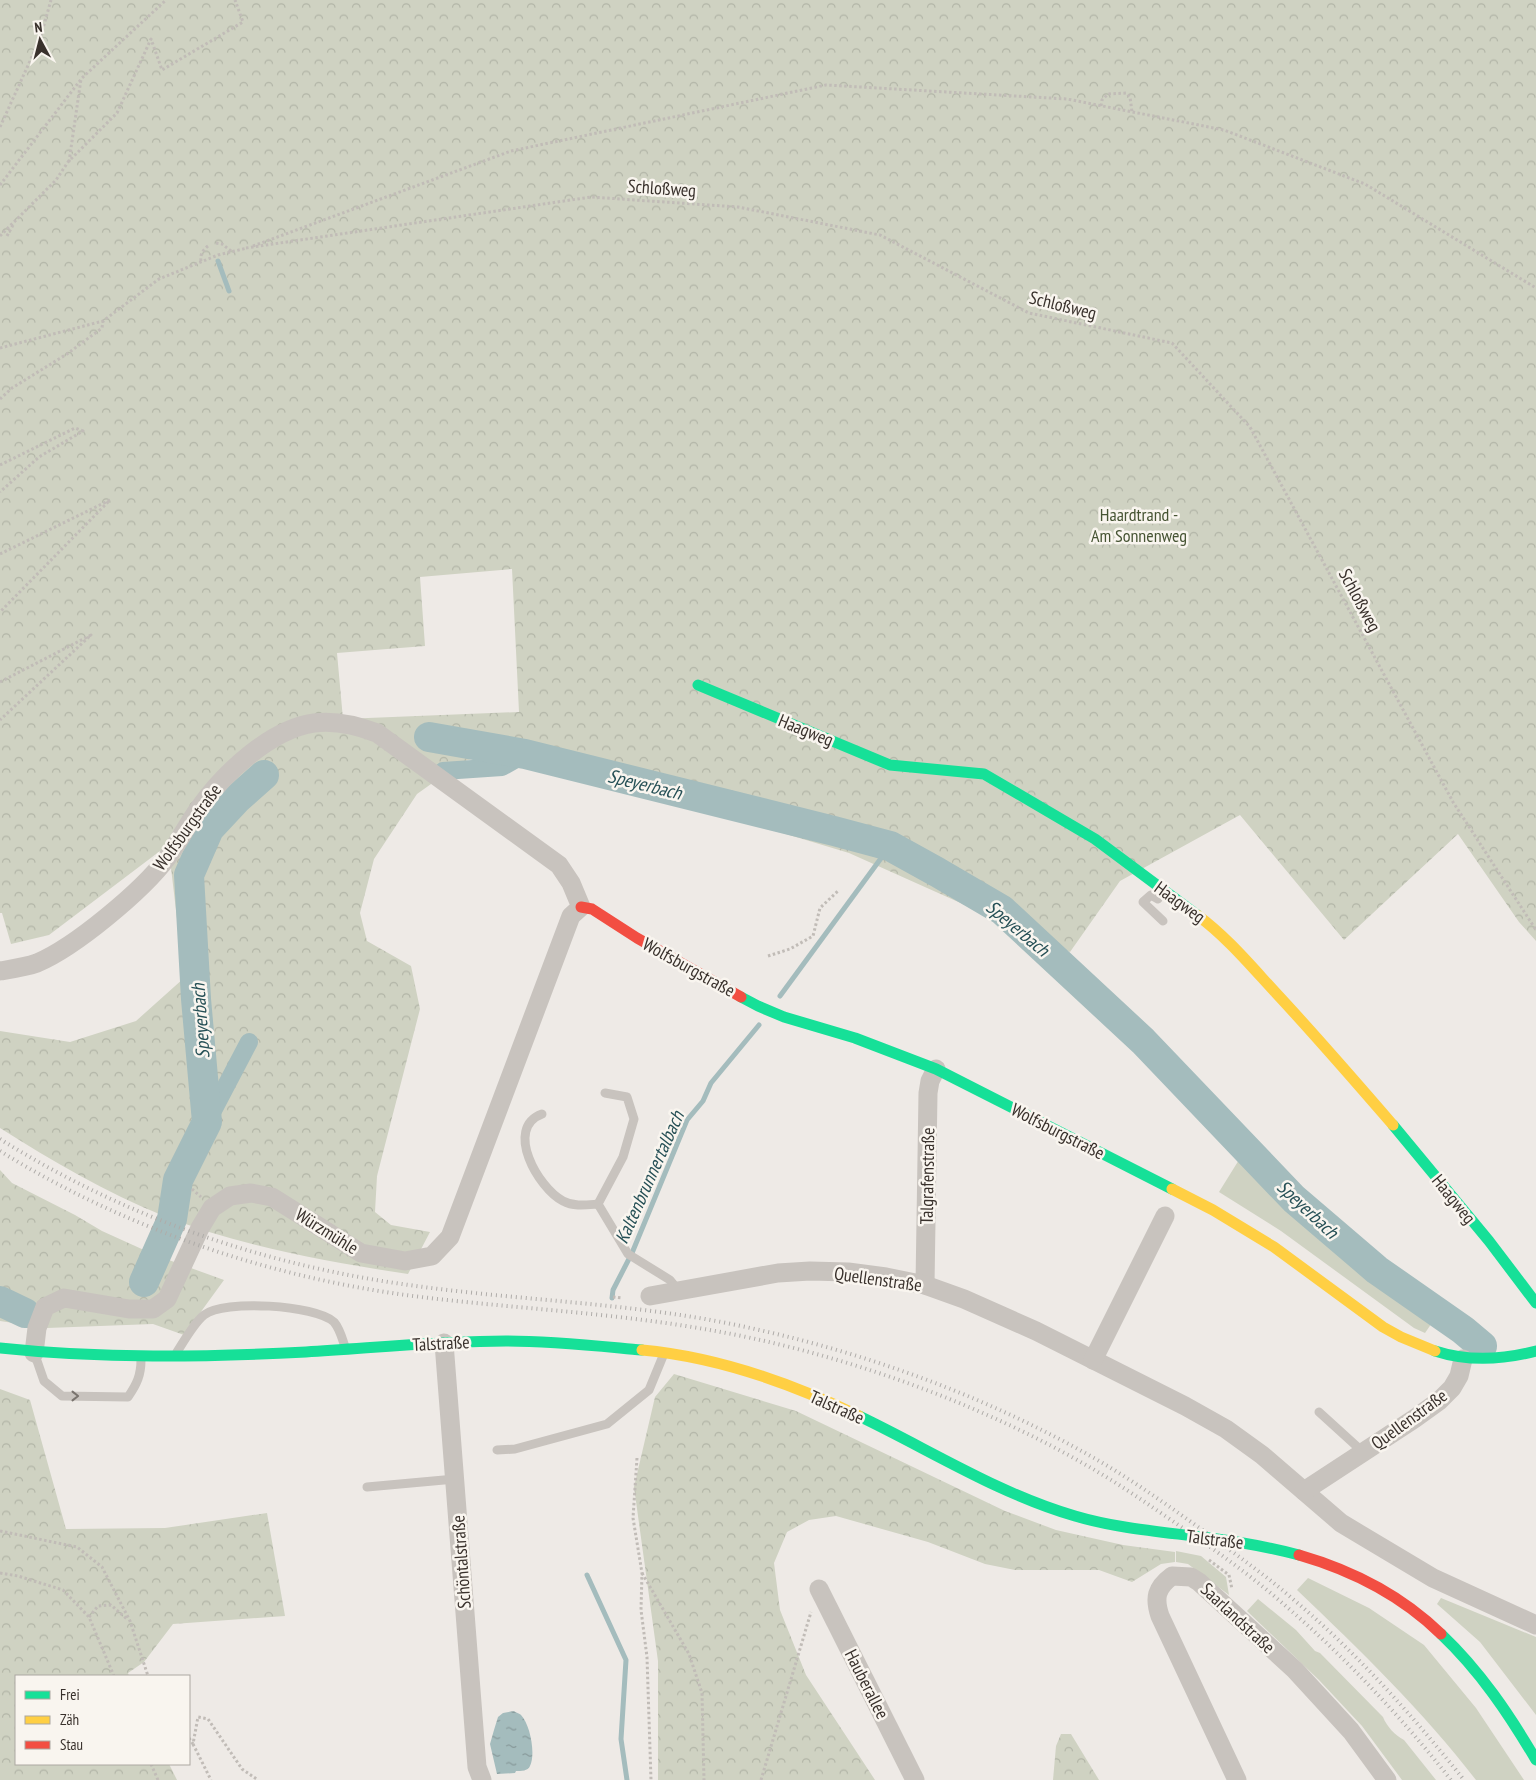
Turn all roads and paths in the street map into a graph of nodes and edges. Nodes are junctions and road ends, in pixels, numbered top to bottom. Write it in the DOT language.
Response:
graph roads {
  1 [pos="51,0"];
  2 [pos="166,0"];
  3 [pos="235,0"];
  4 [pos="82,78"];
  5 [pos="1101,106"];
  6 [pos="1132,112"];
  7 [pos="0,128"];
  8 [pos="68,162"];
  9 [pos="0,185"];
  10 [pos="15,220"];
  11 [pos="0,236"];
  12 [pos="7,236"];
  13 [pos="216,243"];
  14 [pos="208,246"];
  15 [pos="246,248"];
  16 [pos="231,251"];
  17 [pos="201,261"];
  18 [pos="1536,288"];
  19 [pos="103,321"];
  20 [pos="0,348"];
  21 [pos="0,399"];
  22 [pos="0,465"];
  23 [pos="0,492"];
  24 [pos="0,554"];
  25 [pos="0,612"];
  26 [pos="0,682"];
  27 [pos="698,685"];
  28 [pos="0,720"];
  29 [pos="840,890"];
  30 [pos="1164,904"];
  31 [pos="581,907"];
  32 [pos="1184,918"];
  33 [pos="1202,918"];
  34 [pos="1162,921"];
  35 [pos="1536,930"];
  36 [pos="768,956"];
  37 [pos="0,971"];
  38 [pos="936,1069"];
  39 [pos="605,1094"];
  40 [pos="542,1114"];
  41 [pos="598,1204"];
  42 [pos="1165,1216"];
  43 [pos="925,1285"];
  44 [pos="678,1290"];
  45 [pos="650,1296"];
  46 [pos="613,1297"];
  47 [pos="622,1298"];
  48 [pos="1536,1303"];
  49 [pos="444,1343"];
  50 [pos="4,1349"];
  51 [pos="345,1349"];
  52 [pos="1536,1351"];
  53 [pos="34,1353"];
  54 [pos="664,1353"];
  55 [pos="142,1358"];
  56 [pos="173,1358"];
  57 [pos="1463,1359"];
  58 [pos="1093,1360"];
  59 [pos="1319,1412"];
  60 [pos="497,1450"];
  61 [pos="1363,1452"];
  62 [pos="637,1458"];
  63 [pos="455,1480"];
  64 [pos="367,1487"];
  65 [pos="1304,1491"];
  66 [pos="0,1531"];
  67 [pos="1212,1562"];
  68 [pos="0,1573"];
  69 [pos="642,1573"];
  70 [pos="1232,1592"];
  71 [pos="823,1597"];
  72 [pos="89,1617"];
  73 [pos="130,1621"];
  74 [pos="1536,1625"];
  75 [pos="114,1675"];
  76 [pos="148,1675"];
  77 [pos="190,1740"];
  78 [pos="193,1744"];
  79 [pos="1536,1760"];
  80 [pos="152,1765"];
  81 [pos="158,1780"];
  82 [pos="211,1780"];
  83 [pos="258,1780"];
  84 [pos="482,1780"];
  85 [pos="651,1780"];
  86 [pos="704,1780"];
  87 [pos="761,1780"];
  88 [pos="915,1780"];
  89 [pos="1237,1780"];
  90 [pos="1387,1780"];
  1 -- 7 [label="path"];
  2 -- 4 [label="path"];
  3 -- 8 [label="path"];
  4 -- 8 [label="path"];
  4 -- 9 [label="path"];
  5 -- 6 [label="path"];
  5 -- 6 [label="path"];
  5 -- 15 [label="path"];
  6 -- 18 [label="path"];
  8 -- 10 [label="path"];
  10 -- 11 [label="path"];
  10 -- 12 [label="path"];
  13 -- 16 [label="path"];
  14 -- 17 [label="path"];
  15 -- 16 [label="path"];
  15 -- 35 [label="path, Schloßweg"];
  16 -- 17 [label="path"];
  17 -- 19 [label="path"];
  19 -- 20 [label="path"];
  19 -- 21 [label="path"];
  22 -- 23 [label="path"];
  24 -- 25 [label="path"];
  26 -- 28 [label="path"];
  27 -- 33 [label="street, Haagweg"];
  29 -- 36 [label="path"];
  30 -- 34 [label="lane"];
  31 -- 37 [label="street, Wolfsburgstraße"];
  31 -- 38 [label="street, Wolfsburgstraße"];
  31 -- 53 [label="street, Würzmühle"];
  32 -- 33 [label="lane"];
  33 -- 48 [label="street, Haagweg"];
  38 -- 43 [label="street, Talgrafenstraße"];
  38 -- 57 [label="street, Wolfsburgstraße"];
  39 -- 41 [label="lane"];
  40 -- 41 [label="lane"];
  41 -- 44 [label="lane"];
  42 -- 58 [label="street"];
  43 -- 44 [label="street, Quellenstraße"];
  43 -- 58 [label="street, Quellenstraße"];
  44 -- 45 [label="street, Quellenstraße"];
  46 -- 47 [label="path"];
  49 -- 51 [label="street, Talstraße"];
  49 -- 54 [label="street, Talstraße"];
  49 -- 63 [label="street, Schöntalstraße"];
  50 -- 53 [label="street, Talstraße"];
  51 -- 56 [label="street, Talstraße"];
  51 -- 56 [label="lane"];
  52 -- 57 [label="street"];
  53 -- 55 [label="street, Talstraße"];
  53 -- 55 [label="lane, one-way"];
  54 -- 60 [label="lane"];
  54 -- 79 [label="street, Talstraße"];
  55 -- 56 [label="street, Talstraße"];
  57 -- 61 [label="street, Quellenstraße"];
  58 -- 65 [label="street, Quellenstraße"];
  59 -- 61 [label="lane"];
  61 -- 65 [label="street, Quellenstraße"];
  62 -- 69 [label="path"];
  63 -- 64 [label="lane"];
  63 -- 84 [label="street, Schöntalstraße"];
  65 -- 74 [label="street, Quellenstraße"];
  66 -- 73 [label="path"];
  67 -- 70 [label="path"];
  68 -- 72 [label="path"];
  69 -- 85 [label="path"];
  69 -- 86 [label="path"];
  71 -- 87 [label="path"];
  71 -- 88 [label="street, Hauberallee"];
  72 -- 73 [label="path"];
  72 -- 75 [label="path"];
  73 -- 76 [label="path"];
  77 -- 78 [label="path"];
  78 -- 82 [label="path"];
  78 -- 83 [label="path"];
  80 -- 81 [label="path"];
  89 -- 90 [label="street, Saarlandstraße"];
}
